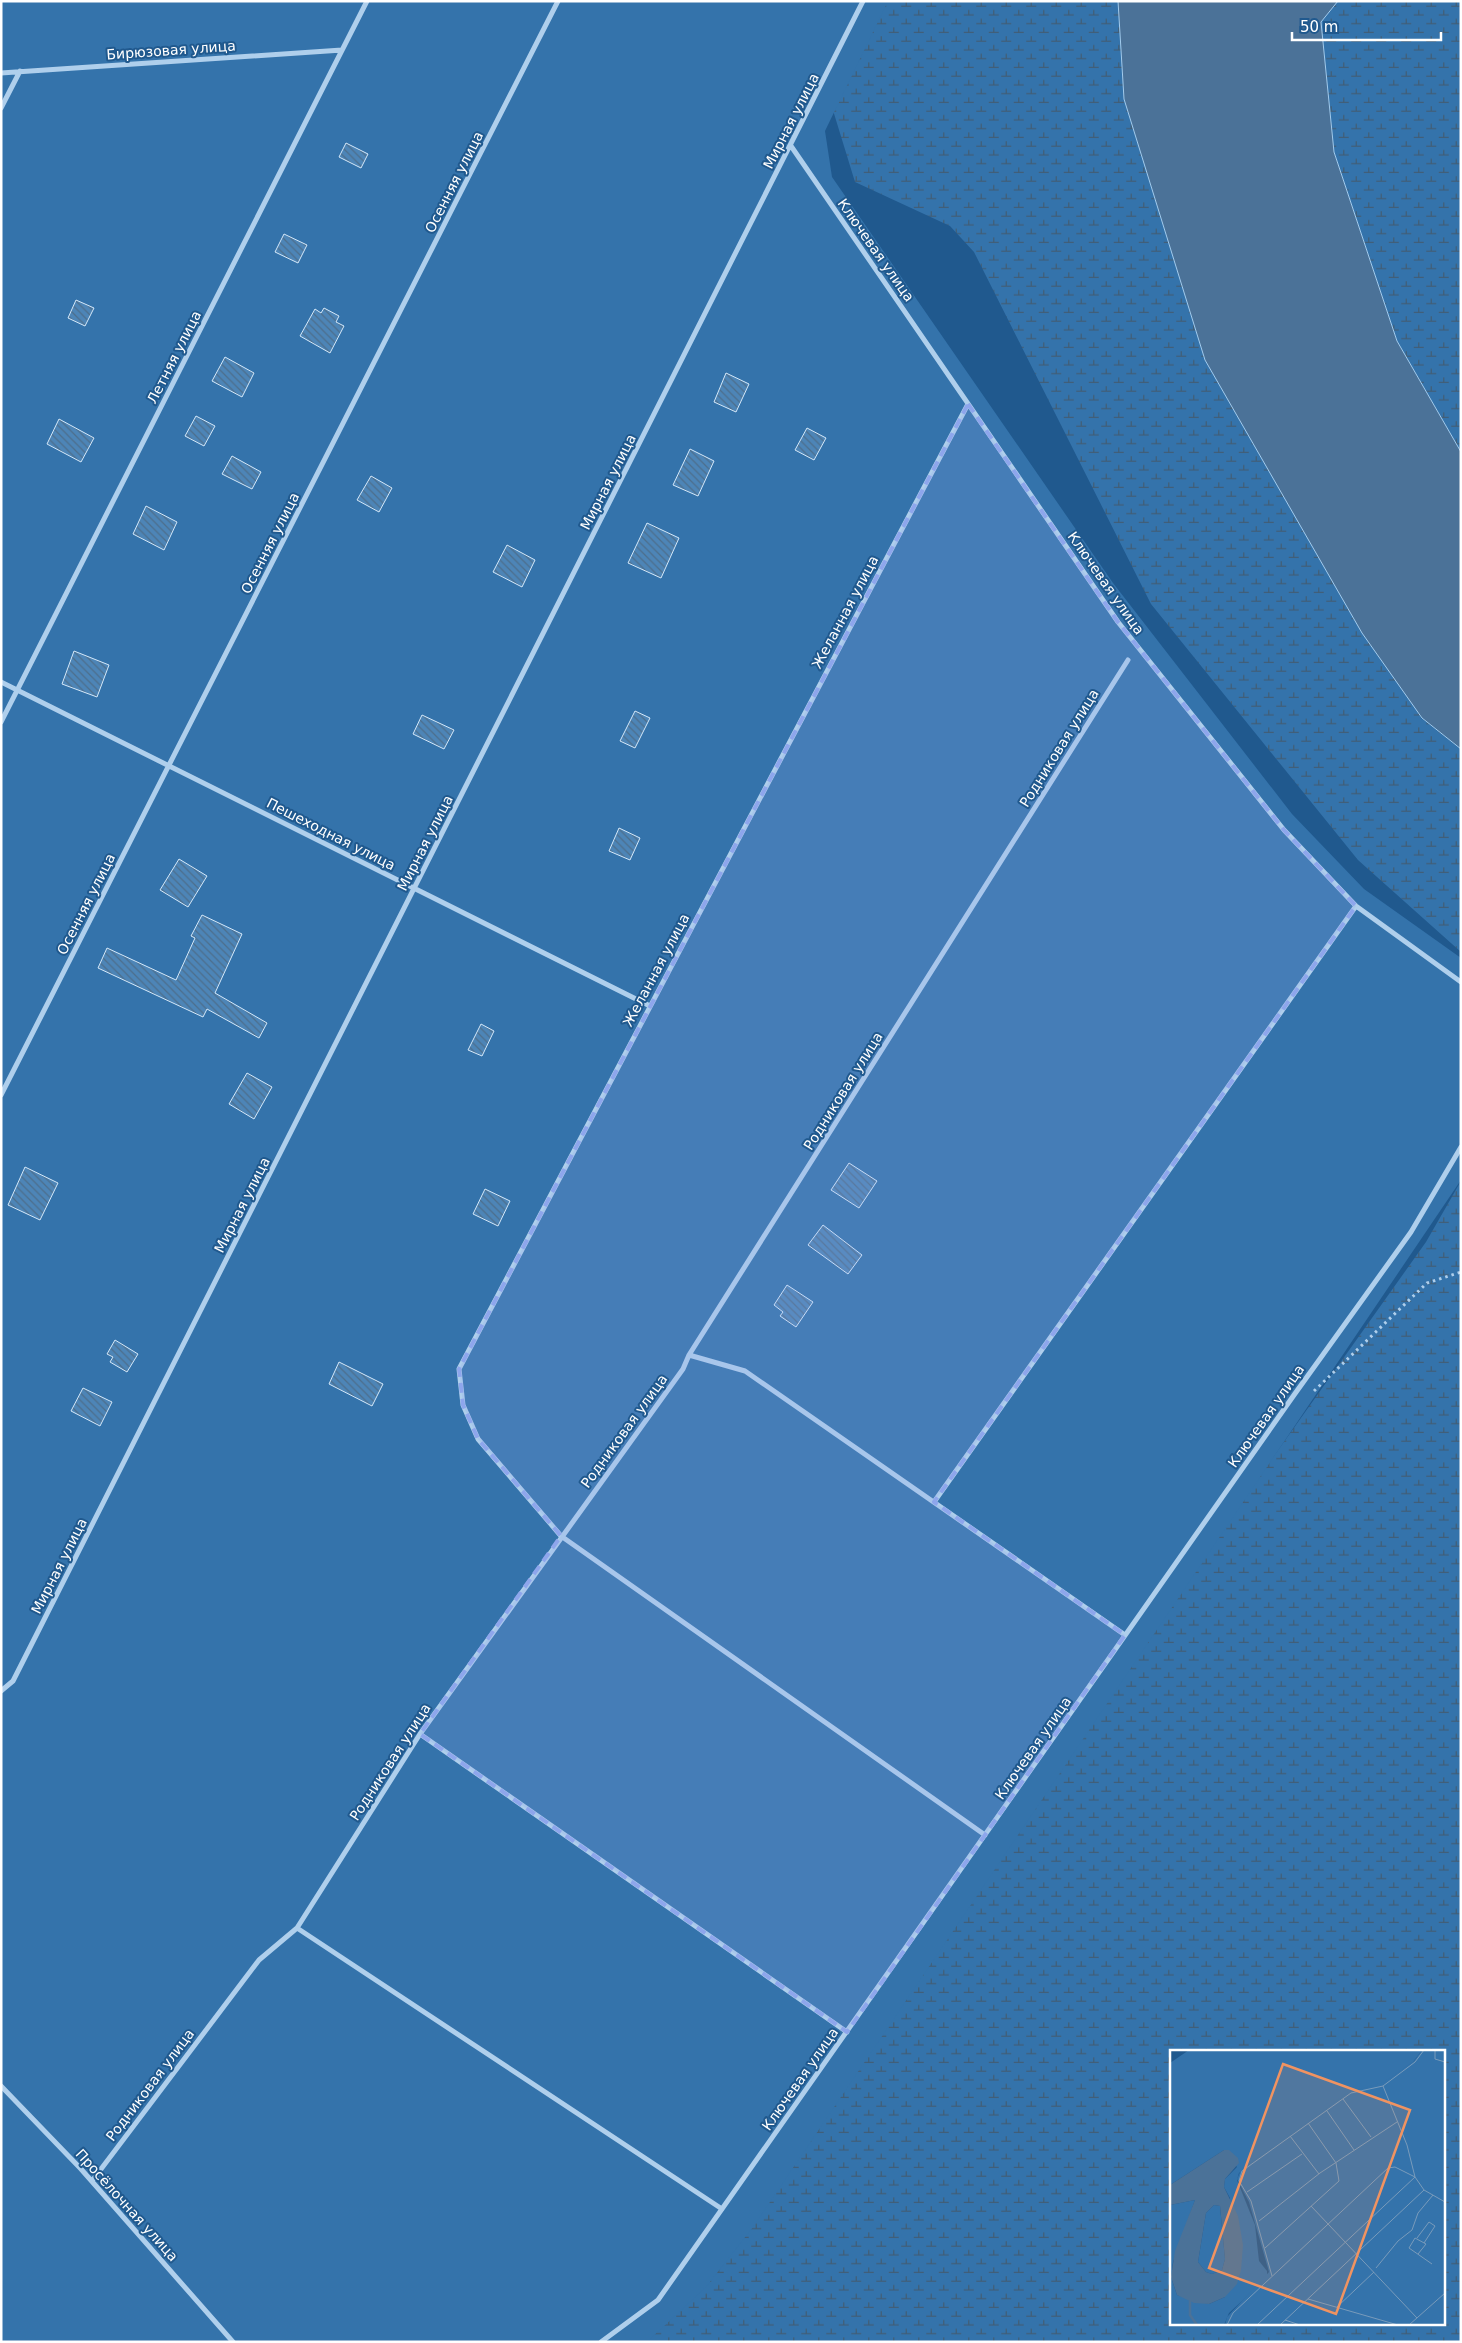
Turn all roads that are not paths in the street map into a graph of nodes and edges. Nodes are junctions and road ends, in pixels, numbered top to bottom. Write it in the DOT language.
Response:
graph roads {
  1 [pos="366,1"];
  2 [pos="558,1"];
  3 [pos="863,1"];
  4 [pos="342,50"];
  5 [pos="20,71"];
  6 [pos="1,72"];
  7 [pos="1,108"];
  8 [pos="791,146"];
  9 [pos="968,404"];
  10 [pos="1128,660"];
  11 [pos="1,682"];
  12 [pos="18,690"];
  13 [pos="1,722"];
  14 [pos="169,766"];
  15 [pos="414,889"];
  16 [pos="1356,906"];
  17 [pos="1461,982"];
  18 [pos="650,1006"];
  19 [pos="1,1095"];
  20 [pos="1461,1147"];
  21 [pos="689,1355"];
  22 [pos="934,1502"];
  23 [pos="561,1536"];
  24 [pos="1125,1635"];
  25 [pos="1,1691"];
  26 [pos="420,1734"];
  27 [pos="985,1835"];
  28 [pos="297,1928"];
  29 [pos="847,2032"];
  30 [pos="1,2086"];
  31 [pos="92,2181"];
  32 [pos="722,2209"];
  33 [pos="233,2342"];
  34 [pos="601,2342"];
  1 -- 4 [label="street, Летняя улица"];
  2 -- 14 [label="street, Осенняя улица"];
  3 -- 8 [label="street, Мирная улица"];
  4 -- 5 [label="street, Бирюзовая улица"];
  4 -- 12 [label="street, Летняя улица"];
  5 -- 6 [label="street, Бирюзовая улица"];
  5 -- 7 [label="street"];
  8 -- 9 [label="street, Ключевая улица"];
  8 -- 15 [label="street, Мирная улица"];
  9 -- 16 [label="street, Ключевая улица"];
  9 -- 18 [label="street, Желанная улица"];
  10 -- 21 [label="street, Родниковая улица"];
  11 -- 12 [label="street, Пешеходная улица"];
  12 -- 13 [label="street, Летняя улица"];
  12 -- 14 [label="street, Пешеходная улица"];
  14 -- 15 [label="street, Пешеходная улица"];
  14 -- 19 [label="street, Осенняя улица"];
  15 -- 18 [label="street, Пешеходная улица"];
  15 -- 25 [label="street, Мирная улица"];
  16 -- 17 [label="street, Ключевая улица"];
  16 -- 22 [label="street"];
  18 -- 23 [label="street, Желанная улица"];
  20 -- 24 [label="street, Ключевая улица"];
  21 -- 22 [label="street"];
  21 -- 23 [label="street, Родниковая улица"];
  22 -- 24 [label="street"];
  23 -- 26 [label="street, Родниковая улица"];
  23 -- 27 [label="street, Желанная улица"];
  24 -- 27 [label="street, Ключевая улица"];
  26 -- 28 [label="street, Родниковая улица"];
  26 -- 29 [label="street"];
  27 -- 29 [label="street, Ключевая улица"];
  28 -- 31 [label="street, Родниковая улица"];
  28 -- 32 [label="street"];
  29 -- 32 [label="street, Ключевая улица"];
  30 -- 31 [label="street, Просёлочная улица"];
  31 -- 33 [label="street, Просёлочная улица"];
  32 -- 34 [label="street, Ключевая улица"];
}
